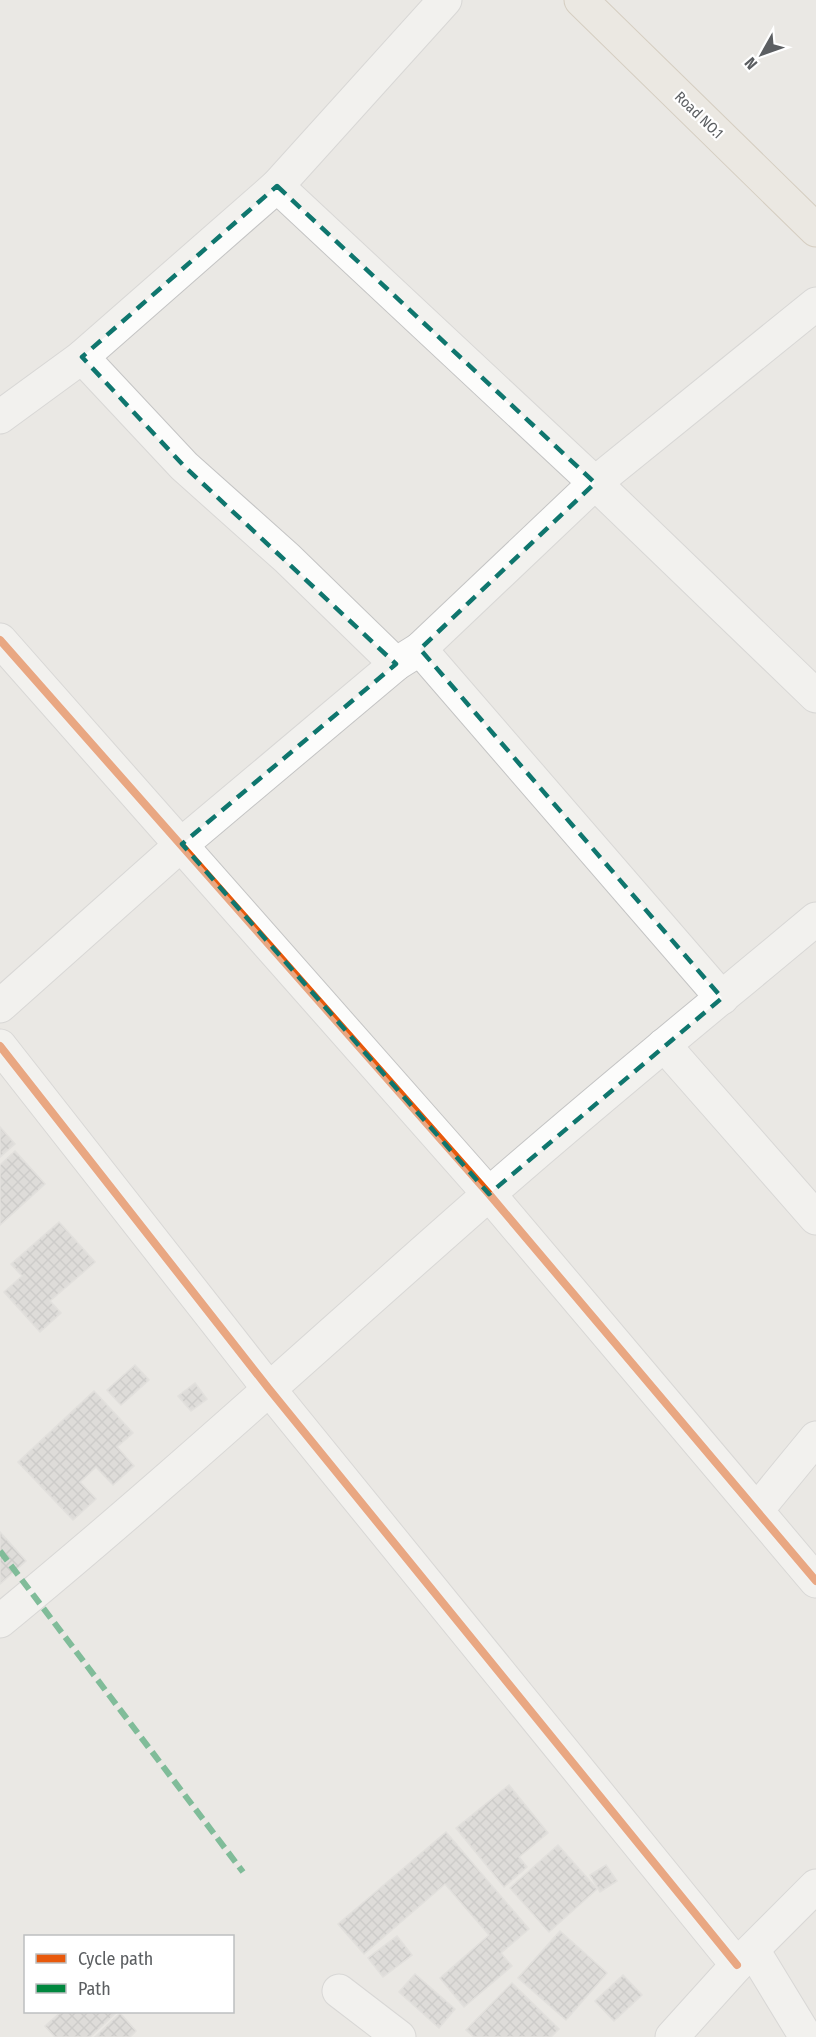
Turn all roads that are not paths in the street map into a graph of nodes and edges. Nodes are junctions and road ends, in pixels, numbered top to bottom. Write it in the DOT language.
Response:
graph roads {
  1 [pos="445,0"];
  2 [pos="581,0"];
  3 [pos="277,186"];
  4 [pos="816,230"];
  5 [pos="816,304"];
  6 [pos="82,357"];
  7 [pos="0,417"];
  8 [pos="595,483"];
  9 [pos="0,640"];
  10 [pos="408,657"];
  11 [pos="816,696"];
  12 [pos="182,844"];
  13 [pos="816,919"];
  14 [pos="722,998"];
  15 [pos="0,1006"];
  16 [pos="664,1045"];
  17 [pos="0,1046"];
  18 [pos="489,1194"];
  19 [pos="816,1218"];
  20 [pos="269,1389"];
  21 [pos="816,1438"];
  22 [pos="757,1510"];
  23 [pos="816,1581"];
  24 [pos="0,1621"];
  25 [pos="816,1886"];
  26 [pos="745,1958"];
  27 [pos="339,1991"];
  28 [pos="399,2037"];
  29 [pos="672,2037"];
  30 [pos="806,2037"];
  1 -- 3 [label="street"];
  2 -- 4 [label="highway, Road NO.1"];
  3 -- 6 [label="street"];
  3 -- 8 [label="street"];
  5 -- 8 [label="street"];
  6 -- 7 [label="street"];
  6 -- 10 [label="street"];
  8 -- 10 [label="street"];
  8 -- 11 [label="street"];
  9 -- 12 [label="street"];
  10 -- 12 [label="street"];
  10 -- 14 [label="street"];
  12 -- 15 [label="street"];
  12 -- 18 [label="street"];
  13 -- 14 [label="street"];
  14 -- 16 [label="street"];
  16 -- 18 [label="street"];
  16 -- 19 [label="street"];
  17 -- 20 [label="street"];
  18 -- 20 [label="street"];
  18 -- 22 [label="street"];
  20 -- 24 [label="street"];
  20 -- 26 [label="street"];
  21 -- 22 [label="street"];
  22 -- 23 [label="street"];
  25 -- 26 [label="street"];
  26 -- 29 [label="street"];
  26 -- 30 [label="street"];
  27 -- 28 [label="street"];
}
